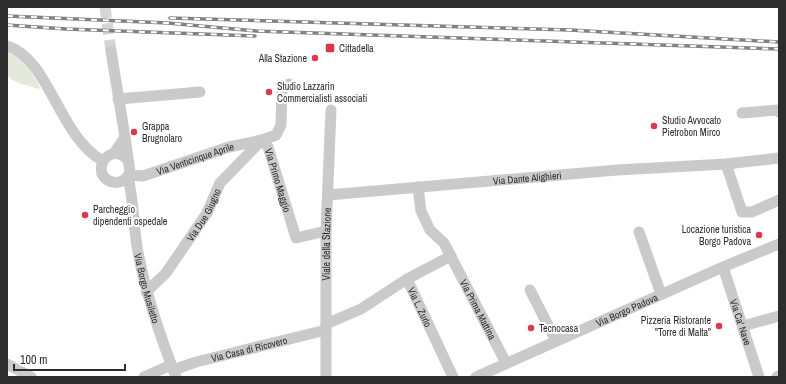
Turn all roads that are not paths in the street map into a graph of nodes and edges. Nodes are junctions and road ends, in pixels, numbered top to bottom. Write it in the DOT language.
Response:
graph roads {
  1 [pos="7,46"];
  2 [pos="111,51"];
  3 [pos="289,84"];
  4 [pos="200,92"];
  5 [pos="118,99"];
  6 [pos="331,110"];
  7 [pos="779,112"];
  8 [pos="742,114"];
  9 [pos="125,138"];
  10 [pos="262,140"];
  11 [pos="114,153"];
  12 [pos="779,158"];
  13 [pos="127,159"];
  14 [pos="103,161"];
  15 [pos="726,164"];
  16 [pos="128,176"];
  17 [pos="116,183"];
  18 [pos="418,188"];
  19 [pos="328,195"];
  20 [pos="131,197"];
  21 [pos="779,200"];
  22 [pos="326,231"];
  23 [pos="639,232"];
  24 [pos="779,244"];
  25 [pos="451,256"];
  26 [pos="723,267"];
  27 [pos="407,278"];
  28 [pos="530,290"];
  29 [pos="146,292"];
  30 [pos="661,294"];
  31 [pos="779,316"];
  32 [pos="328,326"];
  33 [pos="743,326"];
  34 [pos="556,341"];
  35 [pos="506,363"];
  36 [pos="7,364"];
  37 [pos="174,371"];
  38 [pos="31,377"];
  39 [pos="144,377"];
  40 [pos="326,377"];
  41 [pos="453,377"];
  42 [pos="476,377"];
  43 [pos="759,377"];
  1 -- 14 [label="street"];
  2 -- 5 [label="street"];
  3 -- 10 [label="street, Via Primo Maggio"];
  4 -- 5 [label="street"];
  5 -- 9 [label="street"];
  6 -- 19 [label="street, Viale della Stazione"];
  7 -- 8 [label="street"];
  9 -- 11 [label="street"];
  9 -- 13 [label="street"];
  10 -- 16 [label="street, Via Venticinque Aprile"];
  10 -- 22 [label="street, Via Primo Maggio"];
  10 -- 29 [label="street, Via Due Giugno"];
  11 -- 13 [label="street"];
  11 -- 14 [label="street"];
  12 -- 15 [label="street, Via Dante Alighieri"];
  13 -- 16 [label="street"];
  14 -- 17 [label="street"];
  15 -- 18 [label="street, Via Dante Alighieri"];
  15 -- 21 [label="street"];
  16 -- 17 [label="street"];
  16 -- 20 [label="street, Via Borgo Musiletto"];
  17 -- 20 [label="street"];
  18 -- 19 [label="street, Via Dante Alighieri"];
  18 -- 25 [label="street, Via Prima Mattina"];
  19 -- 22 [label="street, Viale della Stazione"];
  20 -- 29 [label="street, Via Borgo Musiletto"];
  22 -- 32 [label="street, Viale della Stazione"];
  23 -- 30 [label="street"];
  24 -- 26 [label="street, Via Borgo Padova"];
  25 -- 27 [label="street"];
  25 -- 35 [label="street, Via Prima Mattina"];
  26 -- 30 [label="street, Via Borgo Padova"];
  26 -- 33 [label="street, Via Ca' Nave"];
  27 -- 32 [label="street, Via L. Zurlo"];
  27 -- 41 [label="street, Via L. Zurlo"];
  28 -- 34 [label="street"];
  29 -- 37 [label="street, Via Borgo Musiletto"];
  30 -- 34 [label="street, Via Borgo Padova"];
  31 -- 33 [label="street"];
  32 -- 37 [label="street, Via Casa di Ricovero"];
  32 -- 40 [label="street, Viale della Stazione"];
  33 -- 43 [label="street, Via Ca' Nave"];
  34 -- 35 [label="street, Via Borgo Padova"];
  35 -- 42 [label="street, Via Borgo Padova"];
  36 -- 38 [label="street"];
  37 -- 39 [label="street, Via Casa di Ricovero"];
}
